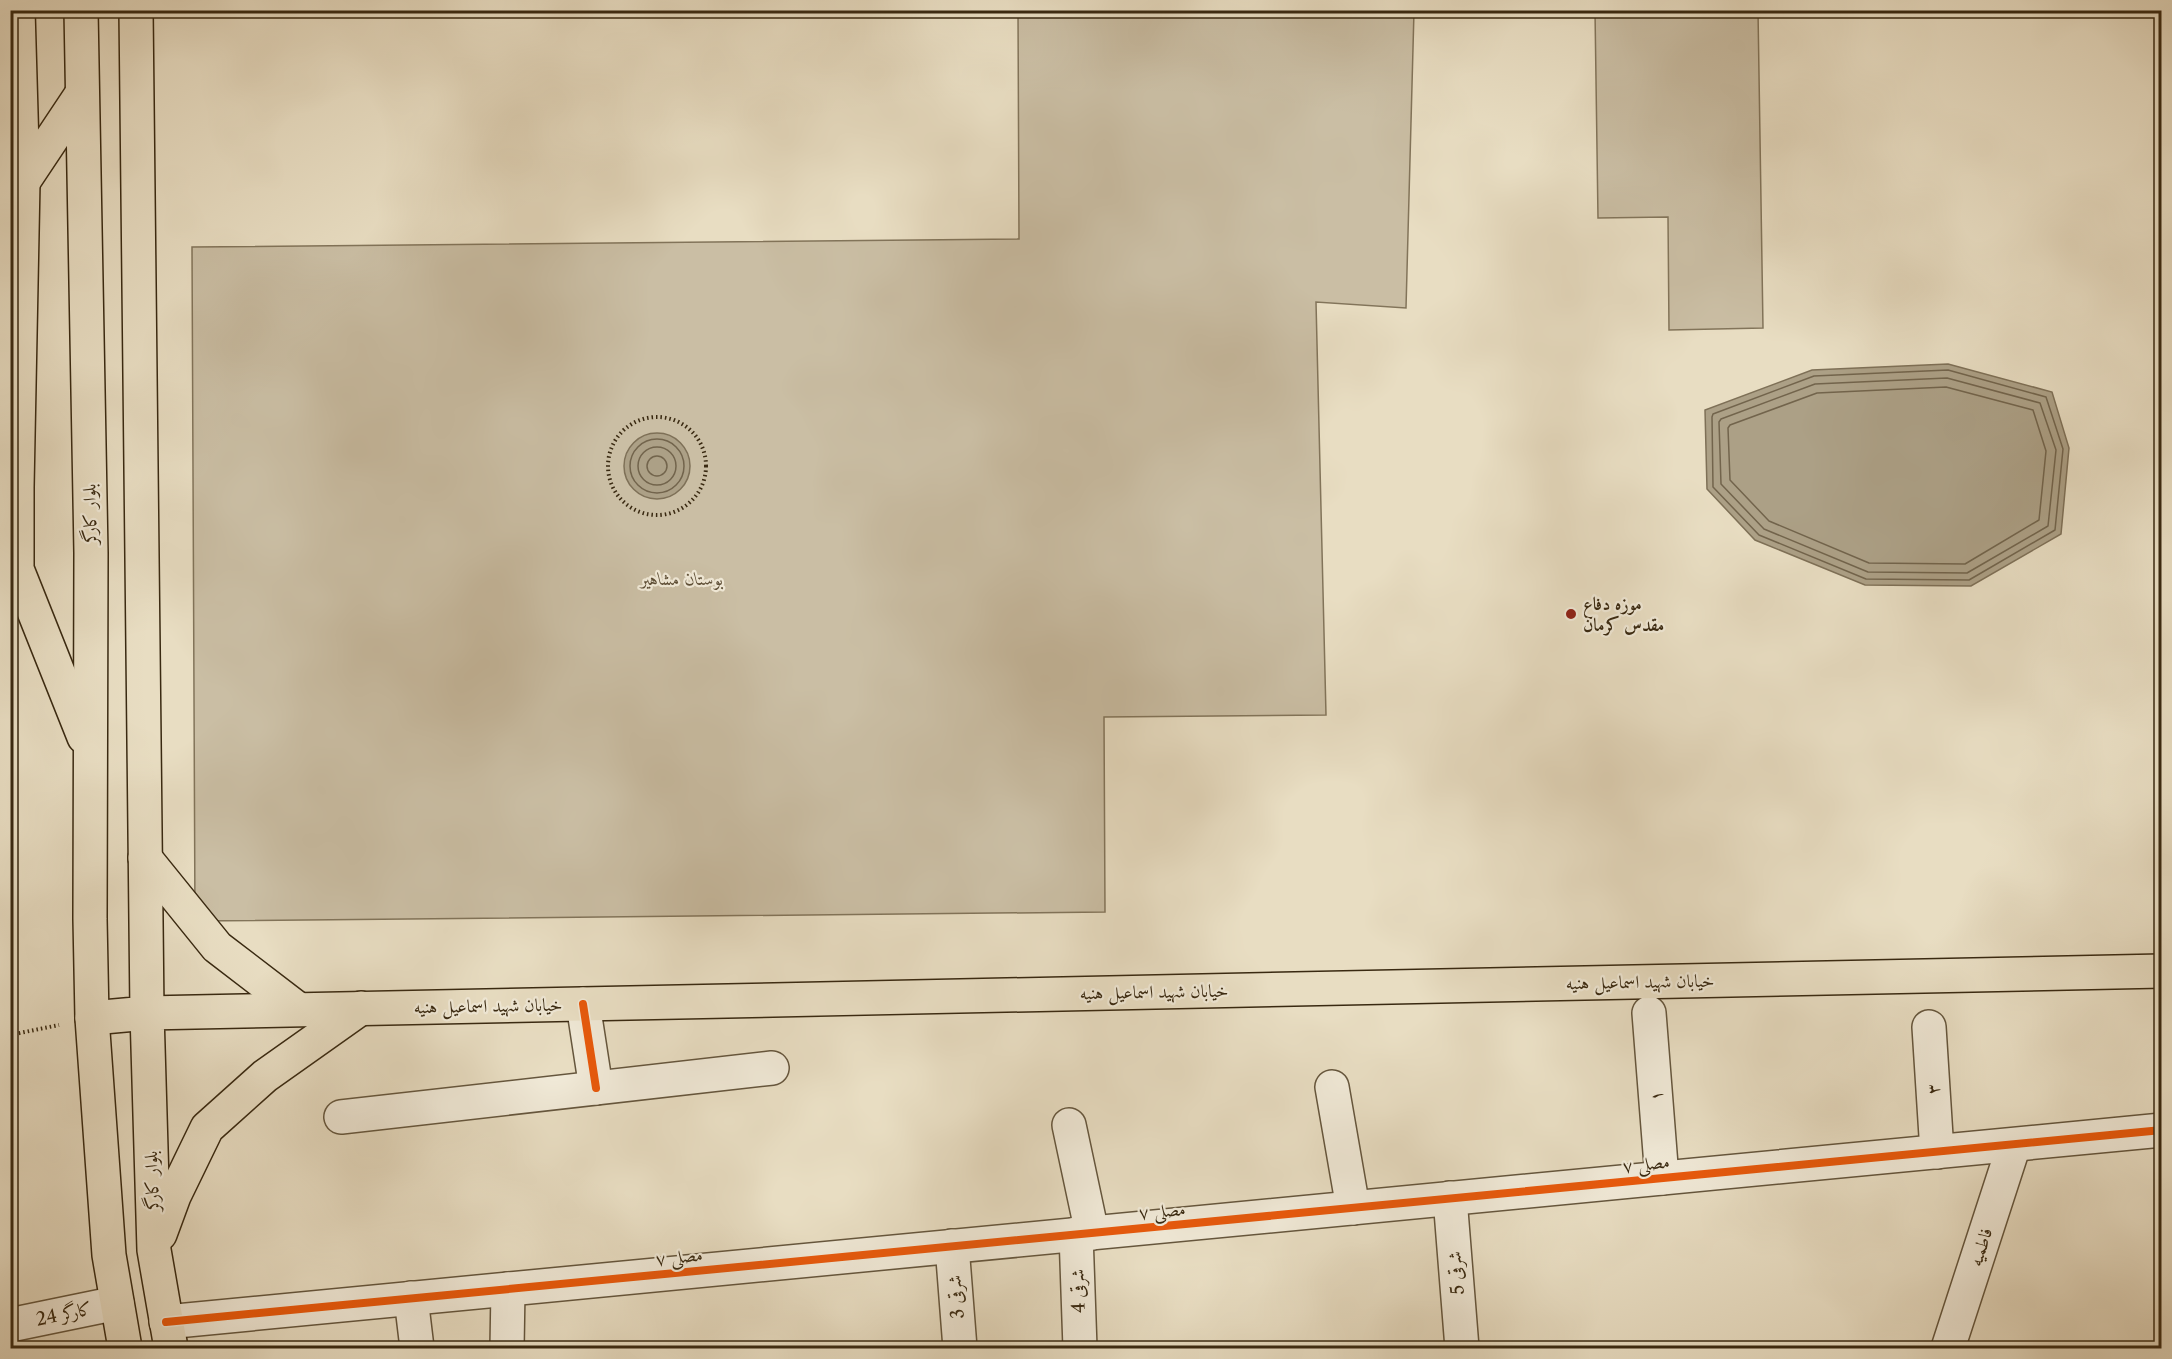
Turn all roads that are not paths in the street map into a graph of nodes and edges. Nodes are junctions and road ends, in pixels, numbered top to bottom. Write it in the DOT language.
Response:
graph roads {
  1 [pos="18,10"];
  2 [pos="81,10"];
  3 [pos="136,10"];
  4 [pos="81,95"];
  5 [pos="23,182"];
  6 [pos="14,487"];
  7 [pos="14,569"];
  8 [pos="91,754"];
  9 [pos="146,858"];
  10 [pos="2162,971"];
  11 [pos="583,1004"];
  12 [pos="361,1008"];
  13 [pos="298,1009"];
  14 [pos="147,1013"];
  15 [pos="1649,1013"];
  16 [pos="92,1018"];
  17 [pos="1929,1027"];
  18 [pos="772,1068"];
  19 [pos="1332,1087"];
  20 [pos="596,1088"];
  21 [pos="341,1117"];
  22 [pos="1070,1125"];
  23 [pos="2162,1130"];
  24 [pos="2014,1145"];
  25 [pos="1937,1152"];
  26 [pos="1662,1178"];
  27 [pos="1450,1198"];
  28 [pos="1353,1208"];
  29 [pos="1084,1234"];
  30 [pos="952,1246"];
  31 [pos="154,1250"];
  32 [pos="508,1289"];
  33 [pos="411,1298"];
  34 [pos="117,1303"];
  35 [pos="10,1325"];
  36 [pos="168,1335"];
  37 [pos="125,1348"];
  38 [pos="417,1348"];
  39 [pos="507,1348"];
  40 [pos="960,1348"];
  41 [pos="1080,1348"];
  42 [pos="1462,1348"];
  43 [pos="1948,1348"];
  1 -- 5 [label="main road"];
  2 -- 4 [label="main road, بلوار کارگر"];
  3 -- 9 [label="main road, بلوار کارگر"];
  4 -- 5 [label="main road"];
  4 -- 8 [label="main road, بلوار کارگر"];
  5 -- 6 [label="main road"];
  6 -- 7 [label="main road"];
  7 -- 8 [label="main road"];
  8 -- 16 [label="main road, بلوار کارگر"];
  9 -- 13 [label="main road"];
  9 -- 14 [label="main road, بلوار کارگر"];
  10 -- 11 [label="main road, خیابان شهید اسماعیل هنیه"];
  11 -- 12 [label="main road, خیابان شهید اسماعیل هنیه"];
  11 -- 20 [label="street"];
  12 -- 13 [label="main road, خیابان شهید اسماعیل هنیه"];
  12 -- 31 [label="main road"];
  13 -- 14 [label="main road, خیابان شهید اسماعیل هنیه"];
  14 -- 16 [label="main road"];
  14 -- 31 [label="main road, بلوار کارگر"];
  15 -- 26 [label="street, ۱"];
  16 -- 34 [label="main road, بلوار کارگر"];
  17 -- 25 [label="street, ۳"];
  18 -- 20 [label="street"];
  19 -- 28 [label="street"];
  20 -- 21 [label="street"];
  22 -- 29 [label="street, شرقی 4"];
  23 -- 24 [label="street, مصلی ۷"];
  24 -- 25 [label="street, مصلی ۷"];
  24 -- 43 [label="street, فاطمیه"];
  25 -- 26 [label="street, مصلی ۷"];
  26 -- 27 [label="street, مصلی ۷"];
  27 -- 28 [label="street, مصلی ۷"];
  27 -- 42 [label="street, شرقی 5"];
  28 -- 29 [label="street, مصلی ۷"];
  29 -- 30 [label="street, مصلی ۷"];
  29 -- 41 [label="street, شرقی 4"];
  30 -- 32 [label="street, مصلی ۷"];
  30 -- 40 [label="street, شرقی 3"];
  31 -- 36 [label="main road, بلوار کارگر"];
  32 -- 33 [label="street, مصلی ۷"];
  32 -- 39 [label="street"];
  33 -- 36 [label="street, مصلی ۷"];
  33 -- 38 [label="street"];
  34 -- 35 [label="street, کارگر 24"];
  34 -- 37 [label="main road, بلوار کارگر"];
}
